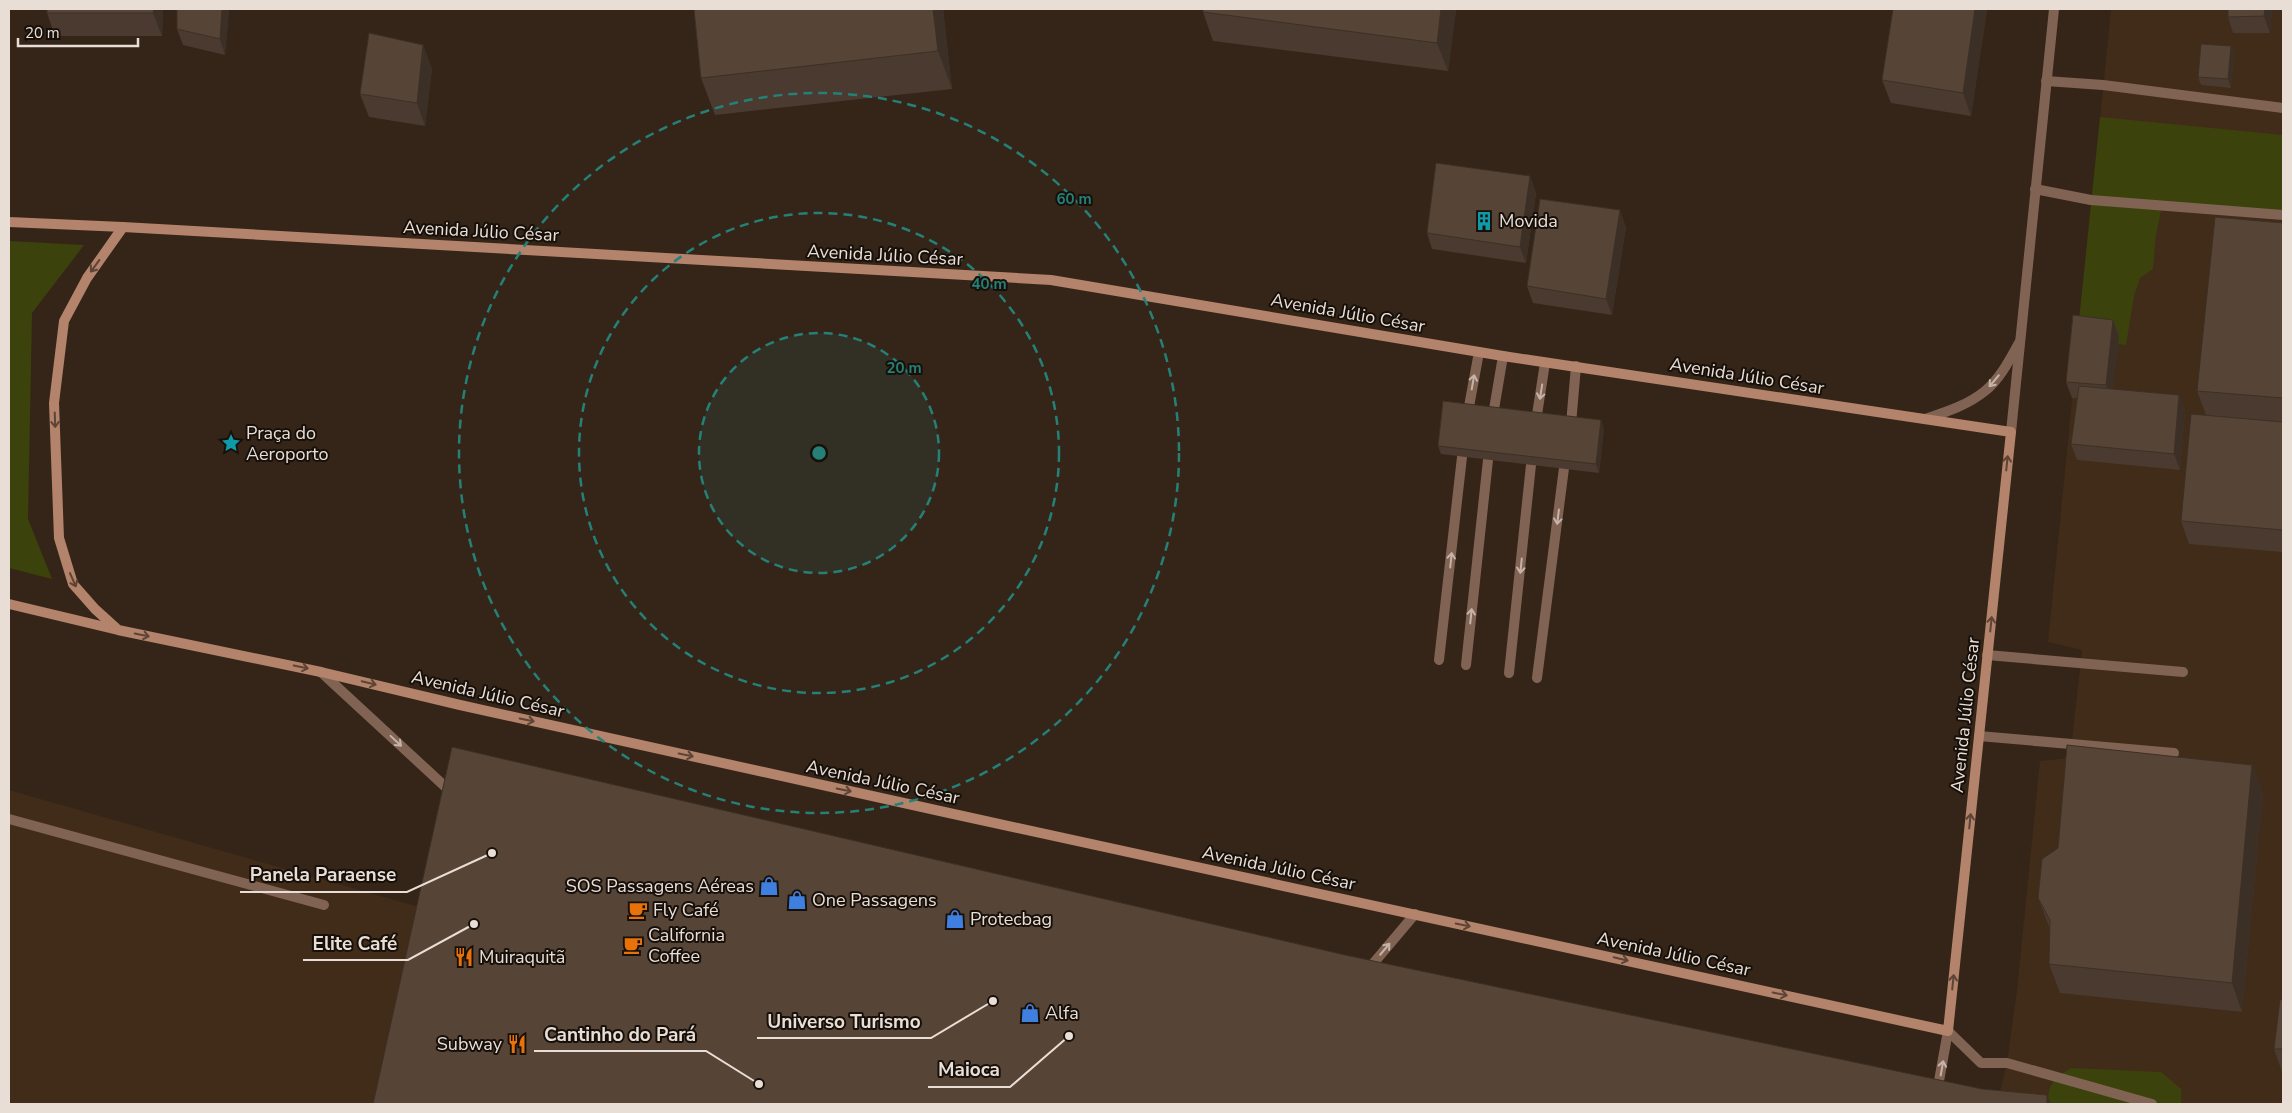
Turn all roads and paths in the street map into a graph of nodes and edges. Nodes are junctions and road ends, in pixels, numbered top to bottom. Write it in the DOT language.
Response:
graph roads {
  1 [pos="2054,9"];
  2 [pos="2046,81"];
  3 [pos="2283,108"];
  4 [pos="2035,189"];
  5 [pos="2283,215"];
  6 [pos="9,222"];
  7 [pos="124,227"];
  8 [pos="2021,340"];
  9 [pos="1479,352"];
  10 [pos="1504,356"];
  11 [pos="1545,363"];
  12 [pos="1576,366"];
  13 [pos="1468,412"];
  14 [pos="1493,415"];
  15 [pos="1925,419"];
  16 [pos="1536,421"];
  17 [pos="1571,424"];
  18 [pos="2011,432"];
  19 [pos="1462,457"];
  20 [pos="1488,460"];
  21 [pos="1532,465"];
  22 [pos="1564,468"];
  23 [pos="9,604"];
  24 [pos="118,630"];
  25 [pos="1987,655"];
  26 [pos="1439,660"];
  27 [pos="1466,665"];
  28 [pos="322,672"];
  29 [pos="2183,672"];
  30 [pos="1509,673"];
  31 [pos="1537,678"];
  32 [pos="1979,736"];
  33 [pos="2174,752"];
  34 [pos="458,799"];
  35 [pos="9,819"];
  36 [pos="324,905"];
  37 [pos="1415,914"];
  38 [pos="1362,977"];
  39 [pos="1948,1031"];
  40 [pos="1938,1104"];
  41 [pos="2152,1104"];
  1 -- 2 [label="lane"];
  2 -- 3 [label="lane"];
  2 -- 4 [label="lane"];
  4 -- 5 [label="lane"];
  4 -- 8 [label="lane"];
  6 -- 7 [label="street, Avenida Júlio César"];
  7 -- 9 [label="street, Avenida Júlio César"];
  7 -- 24 [label="street, one-way"];
  8 -- 15 [label="lane, one-way"];
  8 -- 18 [label="lane"];
  9 -- 10 [label="street, Avenida Júlio César"];
  13 -- 9 [label="lane, one-way"];
  10 -- 11 [label="street, Avenida Júlio César"];
  10 -- 14 [label="lane"];
  11 -- 12 [label="street, Avenida Júlio César"];
  11 -- 16 [label="lane, one-way"];
  12 -- 15 [label="street, Avenida Júlio César"];
  12 -- 17 [label="lane"];
  15 -- 18 [label="street, Avenida Júlio César"];
  25 -- 18 [label="street, Avenida Júlio César, one-way"];
  26 -- 19 [label="lane, one-way"];
  27 -- 20 [label="lane, one-way"];
  21 -- 30 [label="lane, one-way"];
  22 -- 31 [label="lane, one-way"];
  23 -- 24 [label="street, Avenida Júlio César"];
  24 -- 28 [label="street, Avenida Júlio César, one-way"];
  25 -- 29 [label="lane"];
  25 -- 32 [label="street, Avenida Júlio César"];
  28 -- 34 [label="lane, one-way"];
  28 -- 37 [label="street, Avenida Júlio César, one-way"];
  32 -- 33 [label="lane"];
  39 -- 32 [label="street, Avenida Júlio César, one-way"];
  35 -- 36 [label="lane"];
  38 -- 37 [label="lane, one-way"];
  37 -- 39 [label="street, Avenida Júlio César, one-way"];
  40 -- 39 [label="lane, one-way"];
  39 -- 41 [label="lane"];
}
